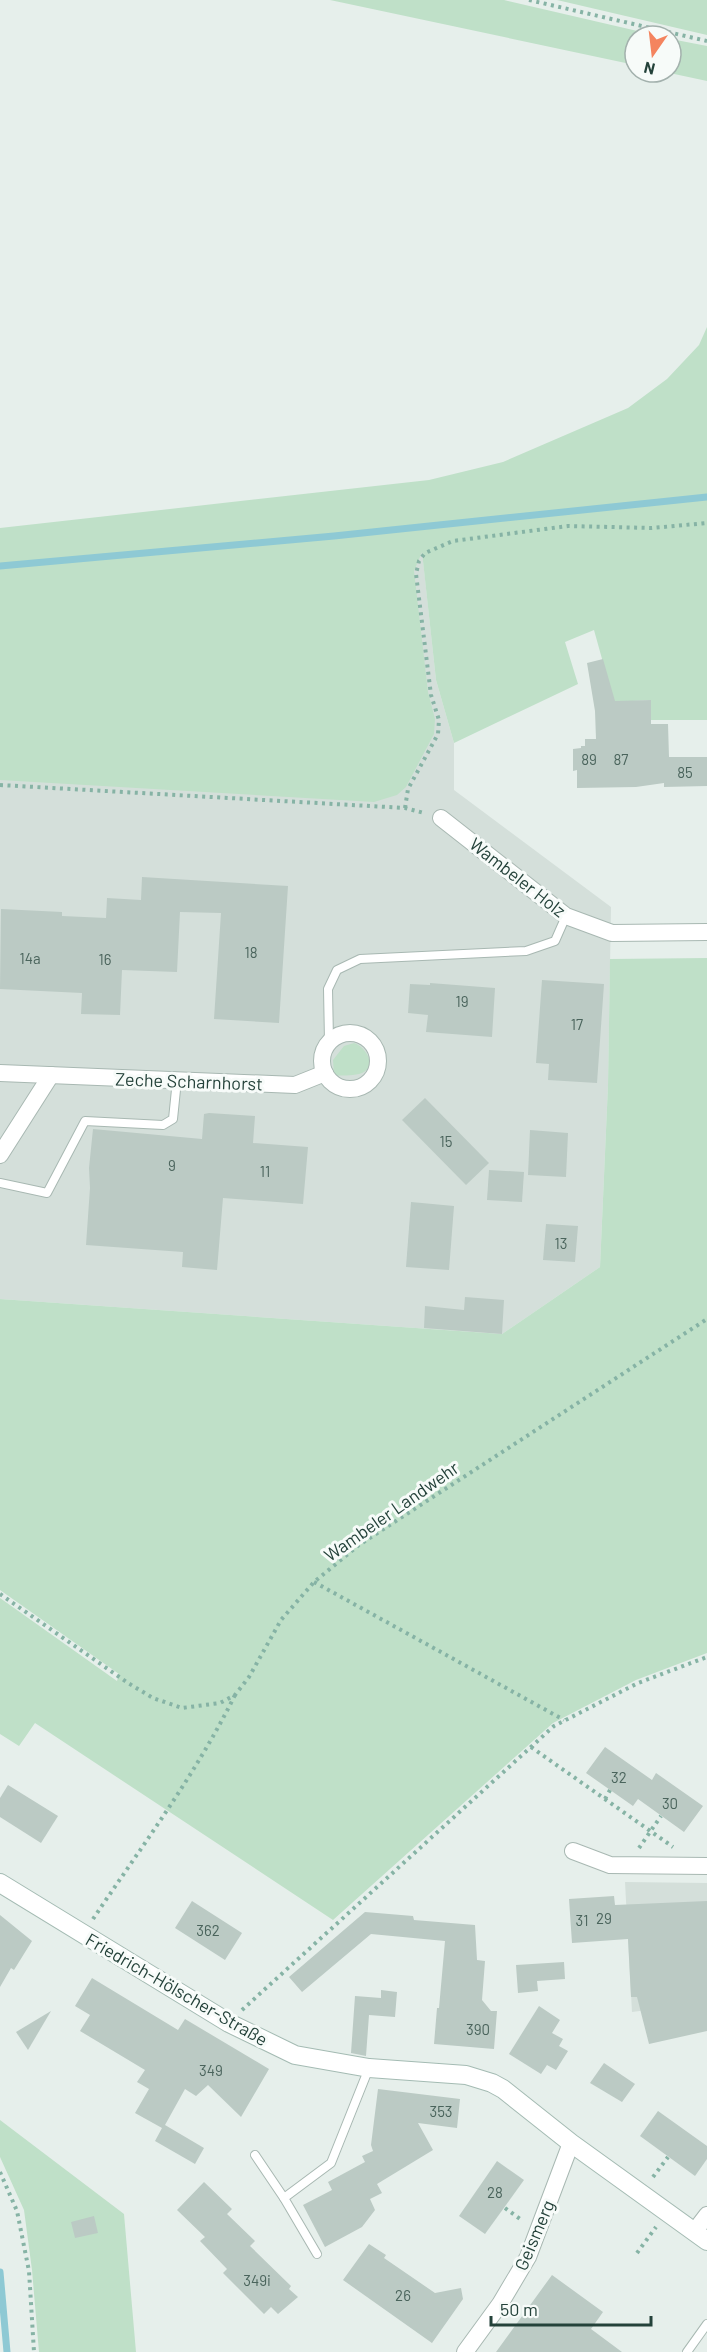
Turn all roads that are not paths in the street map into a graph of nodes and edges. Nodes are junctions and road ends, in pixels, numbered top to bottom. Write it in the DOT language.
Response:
graph roads {
  1 [pos="441,818"];
  2 [pos="566,916"];
  3 [pos="707,932"];
  4 [pos="329,1041"];
  5 [pos="0,1073"];
  6 [pos="324,1073"];
  7 [pos="51,1075"];
  8 [pos="177,1080"];
  9 [pos="0,1155"];
  10 [pos="0,1183"];
  11 [pos="573,1851"];
  12 [pos="707,1866"];
  13 [pos="0,1884"];
  14 [pos="369,2068"];
  15 [pos="571,2143"];
  16 [pos="255,2155"];
  17 [pos="284,2198"];
  18 [pos="707,2215"];
  19 [pos="701,2237"];
  20 [pos="317,2254"];
  21 [pos="707,2324"];
  22 [pos="465,2352"];
  23 [pos="687,2352"];
  1 -- 2 [label="street, Wambeler Holz"];
  2 -- 3 [label="street, Wambeler Holz"];
  2 -- 4 [label="lane"];
  4 -- 6 [label="street"];
  4 -- 6 [label="street"];
  5 -- 7 [label="street, Zeche Scharnhorst"];
  6 -- 8 [label="street, Zeche Scharnhorst"];
  7 -- 8 [label="street, Zeche Scharnhorst"];
  7 -- 9 [label="street"];
  8 -- 10 [label="lane"];
  11 -- 12 [label="street"];
  13 -- 14 [label="street, Friedrich-Hölscher-Straße"];
  14 -- 15 [label="street, Friedrich-Hölscher-Straße"];
  14 -- 17 [label="lane"];
  15 -- 19 [label="street, Friedrich-Hölscher-Straße"];
  15 -- 22 [label="street, Geismerg"];
  16 -- 17 [label="lane"];
  17 -- 20 [label="lane"];
  18 -- 19 [label="street"];
  21 -- 23 [label="lane"];
}
